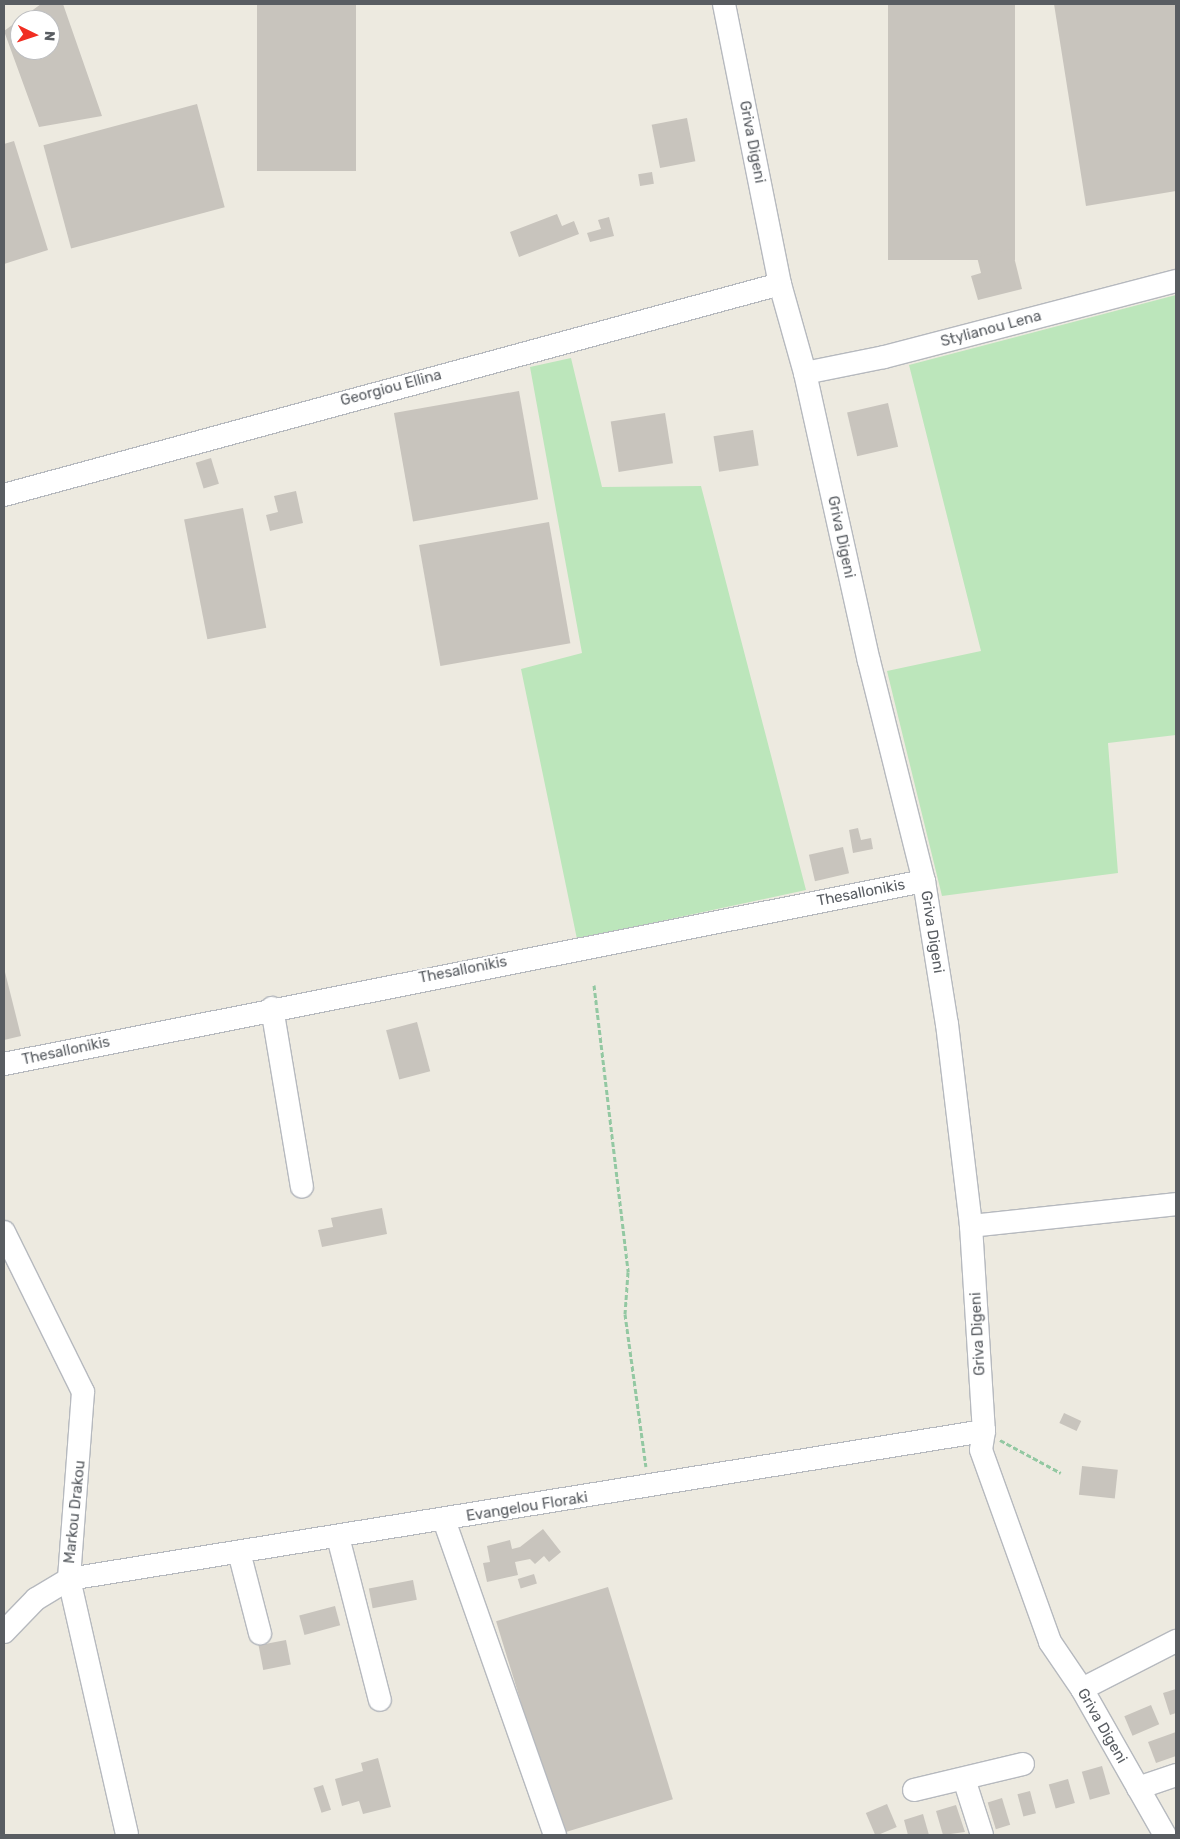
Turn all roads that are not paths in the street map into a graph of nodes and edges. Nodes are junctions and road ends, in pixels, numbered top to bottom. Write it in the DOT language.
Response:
graph roads {
  1 [pos="724,4"];
  2 [pos="1176,280"];
  3 [pos="780,284"];
  4 [pos="805,373"];
  5 [pos="4,495"];
  6 [pos="924,881"];
  7 [pos="272,1008"];
  8 [pos="4,1064"];
  9 [pos="302,1187"];
  10 [pos="1176,1204"];
  11 [pos="971,1226"];
  12 [pos="4,1232"];
  13 [pos="984,1431"];
  14 [pos="444,1520"];
  15 [pos="338,1537"];
  16 [pos="239,1552"];
  17 [pos="69,1580"];
  18 [pos="4,1632"];
  19 [pos="260,1634"];
  20 [pos="1176,1641"];
  21 [pos="1082,1689"];
  22 [pos="380,1700"];
  23 [pos="1024,1764"];
  24 [pos="1176,1775"];
  25 [pos="964,1779"];
  26 [pos="1138,1788"];
  27 [pos="914,1790"];
  28 [pos="127,1835"];
  29 [pos="555,1835"];
  30 [pos="982,1835"];
  31 [pos="1165,1835"];
  1 -- 3 [label="street, Griva Digeni"];
  2 -- 4 [label="street, Stylianou Lena"];
  3 -- 4 [label="street, Griva Digeni"];
  3 -- 5 [label="street, Georgiou Ellina"];
  4 -- 6 [label="street, Griva Digeni"];
  6 -- 7 [label="street, Thesallonikis"];
  6 -- 11 [label="street, Griva Digeni"];
  7 -- 8 [label="street, Thesallonikis"];
  7 -- 9 [label="street"];
  10 -- 11 [label="street"];
  11 -- 13 [label="street, Griva Digeni"];
  12 -- 17 [label="street, Markou Drakou"];
  13 -- 14 [label="street, Evangelou Floraki"];
  13 -- 21 [label="street, Griva Digeni"];
  14 -- 15 [label="street, Evangelou Floraki"];
  14 -- 29 [label="street"];
  15 -- 16 [label="street, Evangelou Floraki"];
  15 -- 22 [label="street"];
  16 -- 17 [label="street, Evangelou Floraki"];
  16 -- 19 [label="street"];
  17 -- 18 [label="street, Evangelou Floraki"];
  17 -- 28 [label="street, Markou Drakou"];
  20 -- 21 [label="street"];
  21 -- 26 [label="street, Griva Digeni"];
  23 -- 25 [label="street"];
  24 -- 26 [label="street"];
  25 -- 27 [label="street"];
  25 -- 30 [label="street"];
  26 -- 31 [label="street, Griva Digeni"];
}
